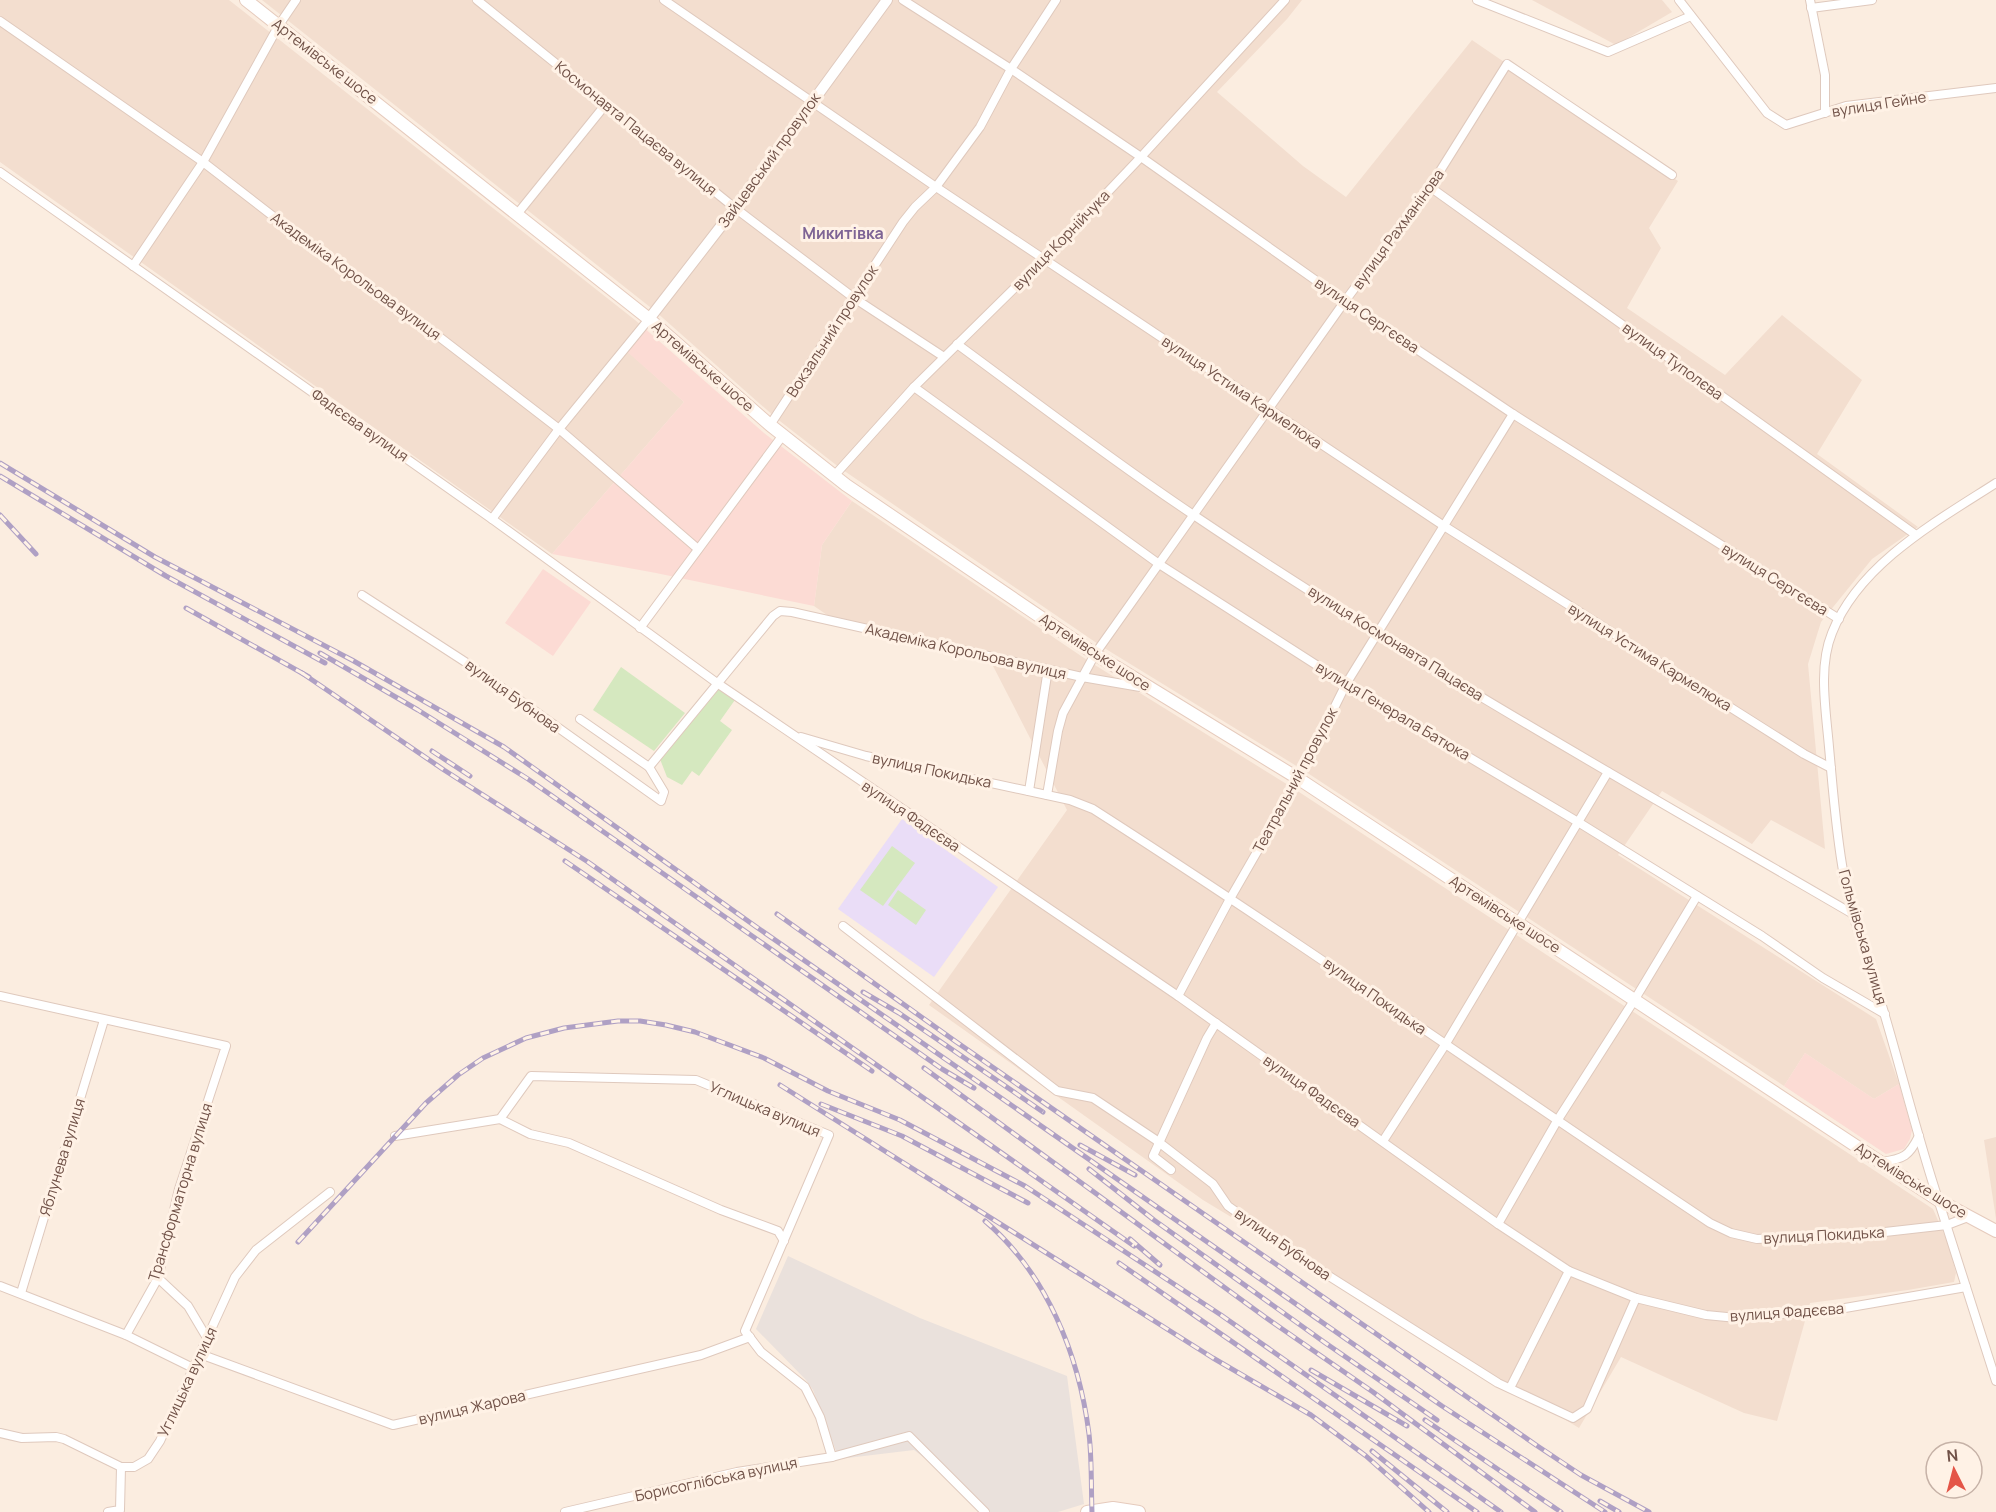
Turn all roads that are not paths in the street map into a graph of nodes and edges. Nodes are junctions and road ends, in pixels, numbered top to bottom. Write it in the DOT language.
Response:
graph roads {
  1 [pos="246,0"];
  2 [pos="296,0"];
  3 [pos="477,0"];
  4 [pos="664,0"];
  5 [pos="887,0"];
  6 [pos="903,0"];
  7 [pos="1056,0"];
  8 [pos="1285,0"];
  9 [pos="1477,0"];
  10 [pos="1679,0"];
  11 [pos="1872,0"];
  12 [pos="1810,4"];
  13 [pos="1691,16"];
  14 [pos="0,21"];
  15 [pos="279,25"];
  16 [pos="1011,69"];
  17 [pos="1996,88"];
  18 [pos="812,103"];
  19 [pos="606,104"];
  20 [pos="1825,113"];
  21 [pos="1141,157"];
  22 [pos="203,162"];
  23 [pos="0,172"];
  24 [pos="1671,176"];
  25 [pos="936,187"];
  26 [pos="1430,187"];
  27 [pos="735,208"];
  28 [pos="518,213"];
  29 [pos="1045,258"];
  30 [pos="133,266"];
  31 [pos="854,298"];
  32 [pos="1345,301"];
  33 [pos="649,319"];
  34 [pos="957,344"];
  35 [pos="944,357"];
  36 [pos="914,387"];
  37 [pos="1268,409"];
  38 [pos="1513,414"];
  39 [pos="770,425"];
  40 [pos="559,429"];
  41 [pos="783,435"];
  42 [pos="834,476"];
  43 [pos="1996,483"];
  44 [pos="1194,516"];
  45 [pos="492,519"];
  46 [pos="1444,526"];
  47 [pos="1916,536"];
  48 [pos="698,549"];
  49 [pos="1159,564"];
  50 [pos="362,595"];
  51 [pos="1839,619"];
  52 [pos="640,628"];
  53 [pos="1377,633"];
  54 [pos="1095,654"];
  55 [pos="1048,669"];
  56 [pos="1082,677"];
  57 [pos="717,683"];
  58 [pos="1346,684"];
  59 [pos="1153,689"];
  60 [pos="580,719"];
  61 [pos="795,735"];
  62 [pos="649,767"];
  63 [pos="1831,768"];
  64 [pos="1608,772"];
  65 [pos="1299,779"];
  66 [pos="1029,791"];
  67 [pos="1047,795"];
  68 [pos="1578,822"];
  69 [pos="1697,896"];
  70 [pos="1231,897"];
  71 [pos="1853,914"];
  72 [pos="1519,923"];
  73 [pos="843,926"];
  74 [pos="0,996"];
  75 [pos="1178,996"];
  76 [pos="1635,999"];
  77 [pos="1885,1014"];
  78 [pos="104,1020"];
  79 [pos="1216,1023"];
  80 [pos="1445,1045"];
  81 [pos="500,1119"];
  82 [pos="1557,1121"];
  83 [pos="395,1136"];
  84 [pos="1919,1136"];
  85 [pos="1383,1141"];
  86 [pos="1160,1143"];
  87 [pos="1881,1162"];
  88 [pos="1171,1170"];
  89 [pos="330,1192"];
  90 [pos="1938,1200"];
  91 [pos="1968,1217"];
  92 [pos="1498,1224"];
  93 [pos="1947,1225"];
  94 [pos="1996,1231"];
  95 [pos="784,1241"];
  96 [pos="1569,1271"];
  97 [pos="158,1278"];
  98 [pos="0,1286"];
  99 [pos="1966,1287"];
  100 [pos="21,1293"];
  101 [pos="1636,1298"];
  102 [pos="748,1334"];
  103 [pos="126,1335"];
  104 [pos="207,1338"];
  105 [pos="200,1354"];
  106 [pos="193,1368"];
  107 [pos="1996,1380"];
  108 [pos="1510,1388"];
  109 [pos="0,1433"];
  110 [pos="832,1457"];
  111 [pos="121,1467"];
  112 [pos="1135,1511"];
  113 [pos="108,1512"];
  114 [pos="565,1512"];
  115 [pos="985,1512"];
  116 [pos="1087,1512"];
  1 -- 15 [label="main road, Артемівське шосе"];
  2 -- 15 [label="street"];
  3 -- 19 [label="street, Космонавта Пацаєва вулиця"];
  4 -- 18 [label="street, вулиця Устима Кармелюка"];
  5 -- 18 [label="street, Зайцевський провулок"];
  6 -- 16 [label="street, вулиця Сергєєва"];
  7 -- 16 [label="street, Вокзальний провулок"];
  8 -- 21 [label="street, вулиця Корнійчука"];
  9 -- 13 [label="street"];
  10 -- 13 [label="street, вулиця Гейне"];
  11 -- 12 [label="street"];
  12 -- 20 [label="street"];
  13 -- 20 [label="street, вулиця Гейне"];
  14 -- 22 [label="street, Академіка Корольова вулиця"];
  15 -- 22 [label="street"];
  15 -- 28 [label="main road, Артемівське шосе"];
  16 -- 21 [label="street, вулиця Сергєєва"];
  16 -- 25 [label="street, Вокзальний провулок"];
  17 -- 20 [label="street, вулиця Гейне"];
  18 -- 25 [label="street, вулиця Устима Кармелюка"];
  18 -- 27 [label="street, Зайцевський провулок"];
  19 -- 27 [label="street, Космонавта Пацаєва вулиця"];
  19 -- 28 [label="street"];
  21 -- 29 [label="street, вулиця Корнійчука"];
  21 -- 32 [label="street, вулиця Сергєєва"];
  22 -- 30 [label="street"];
  22 -- 40 [label="street, Академіка Корольова вулиця"];
  23 -- 30 [label="street, Фадєєва вулиця"];
  24 -- 26 [label="street, вулиця Рахманінова"];
  25 -- 29 [label="street, вулиця Устима Кармелюка"];
  25 -- 31 [label="street, Вокзальний провулок"];
  26 -- 32 [label="street, вулиця Рахманінова"];
  26 -- 47 [label="street, вулиця Туполєва"];
  27 -- 31 [label="street, Космонавта Пацаєва вулиця"];
  27 -- 33 [label="street, Зайцевський провулок"];
  28 -- 33 [label="main road, Артемівське шосе"];
  29 -- 34 [label="street, вулиця Корнійчука"];
  29 -- 37 [label="street, вулиця Устима Кармелюка"];
  30 -- 45 [label="street, Фадєєва вулиця"];
  31 -- 35 [label="street, Космонавта Пацаєва вулиця"];
  31 -- 39 [label="street, Вокзальний провулок"];
  32 -- 37 [label="street, вулиця Рахманінова"];
  32 -- 38 [label="street, вулиця Сергєєва"];
  33 -- 39 [label="main road, Артемівське шосе"];
  33 -- 40 [label="street"];
  34 -- 35 [label="street, вулиця Корнійчука"];
  34 -- 44 [label="street, вулиця Космонавта Пацаєва"];
  35 -- 36 [label="street, вулиця Корнійчука"];
  36 -- 42 [label="street, вулиця Корнійчука"];
  36 -- 49 [label="street, вулиця Генерала Батюка"];
  37 -- 44 [label="street, вулиця Рахманінова"];
  37 -- 46 [label="street, вулиця Устима Кармелюка"];
  38 -- 46 [label="street, Театральний провулок"];
  38 -- 51 [label="street, вулиця Сергєєва"];
  39 -- 41 [label="main road, Артемівське шосе"];
  40 -- 45 [label="street"];
  40 -- 48 [label="street, Академіка Корольова вулиця"];
  41 -- 42 [label="main road, Артемівське шосе"];
  41 -- 48 [label="street"];
  42 -- 54 [label="main road, Артемівське шосе"];
  43 -- 47 [label="street, Гольмівська вулиця"];
  44 -- 49 [label="street, вулиця Рахманінова"];
  44 -- 53 [label="street, вулиця Космонавта Пацаєва"];
  45 -- 52 [label="street, Фадєєва вулиця"];
  46 -- 53 [label="street, Театральний провулок"];
  46 -- 63 [label="street, вулиця Устима Кармелюка"];
  47 -- 51 [label="street, Гольмівська вулиця"];
  48 -- 52 [label="street"];
  49 -- 54 [label="street, вулиця Рахманінова"];
  49 -- 58 [label="street, вулиця Генерала Батюка"];
  50 -- 62 [label="street, вулиця Бубнова"];
  51 -- 63 [label="street, Гольмівська вулиця"];
  52 -- 57 [label="street, Фадєєва вулиця"];
  53 -- 58 [label="street, Театральний провулок"];
  53 -- 64 [label="street, вулиця Космонавта Пацаєва"];
  54 -- 56 [label="street, вулиця Рахманінова"];
  54 -- 59 [label="main road, Артемівське шосе"];
  55 -- 56 [label="street, Академіка Корольова вулиця"];
  55 -- 57 [label="street, Академіка Корольова вулиця"];
  55 -- 66 [label="street"];
  56 -- 59 [label="street, Академіка Корольова вулиця"];
  56 -- 67 [label="street, вулиця Рахманінова"];
  57 -- 61 [label="street, вулиця Фадєєва"];
  57 -- 62 [label="street"];
  58 -- 65 [label="street, Театральний провулок"];
  58 -- 68 [label="street, вулиця Генерала Батюка"];
  59 -- 65 [label="main road, Артемівське шосе"];
  60 -- 62 [label="street"];
  61 -- 66 [label="street, вулиця Покидька"];
  61 -- 75 [label="street, вулиця Фадєєва"];
  63 -- 71 [label="street, Гольмівська вулиця"];
  64 -- 68 [label="street"];
  64 -- 71 [label="street, вулиця Космонавта Пацаєва"];
  65 -- 70 [label="street, Театральний провулок"];
  65 -- 72 [label="main road, Артемівське шосе"];
  66 -- 67 [label="street, вулиця Покидька"];
  67 -- 70 [label="street, вулиця Покидька"];
  68 -- 69 [label="street, вулиця Генерала Батюка"];
  68 -- 72 [label="street"];
  69 -- 76 [label="street"];
  69 -- 77 [label="street, вулиця Генерала Батюка"];
  70 -- 75 [label="street, Театральний провулок"];
  70 -- 80 [label="street, вулиця Покидька"];
  71 -- 77 [label="street, Гольмівська вулиця"];
  72 -- 76 [label="main road, Артемівське шосе"];
  72 -- 80 [label="street"];
  73 -- 86 [label="street, вулиця Бубнова"];
  74 -- 78 [label="street"];
  75 -- 79 [label="street, вулиця Фадєєва"];
  76 -- 82 [label="street"];
  76 -- 87 [label="main road, Артемівське шосе"];
  77 -- 84 [label="street, Гольмівська вулиця"];
  78 -- 97 [label="street, Трансформаторна вулиця"];
  78 -- 100 [label="street, Яблунева вулиця"];
  79 -- 85 [label="street, вулиця Фадєєва"];
  79 -- 86 [label="street"];
  80 -- 82 [label="street, вулиця Покидька"];
  80 -- 85 [label="street"];
  81 -- 83 [label="street"];
  81 -- 95 [label="street"];
  81 -- 95 [label="street, Углицька вулиця"];
  82 -- 92 [label="street"];
  82 -- 93 [label="street, вулиця Покидька"];
  84 -- 87 [label="street"];
  84 -- 90 [label="street, Гольмівська вулиця"];
  85 -- 92 [label="street, вулиця Фадєєва"];
  86 -- 88 [label="street"];
  86 -- 108 [label="street, вулиця Бубнова"];
  87 -- 90 [label="main road, Артемівське шосе"];
  89 -- 104 [label="street, Углицька вулиця"];
  90 -- 91 [label="main road, Артемівське шосе"];
  90 -- 93 [label="street, Гольмівська вулиця"];
  91 -- 93 [label="street, вулиця Покидька"];
  91 -- 94 [label="main road, Артемівське шосе"];
  92 -- 96 [label="street, вулиця Фадєєва"];
  93 -- 99 [label="street, Гольмівська вулиця"];
  95 -- 102 [label="street, Углицька вулиця"];
  96 -- 101 [label="street, вулиця Фадєєва"];
  96 -- 108 [label="street"];
  97 -- 103 [label="street, Трансформаторна вулиця"];
  97 -- 104 [label="street"];
  98 -- 100 [label="street"];
  99 -- 101 [label="street, вулиця Фадєєва"];
  99 -- 107 [label="street, Гольмівська вулиця"];
  100 -- 103 [label="street"];
  101 -- 108 [label="street, вулиця Бубнова"];
  102 -- 105 [label="street, вулиця Жарова"];
  102 -- 110 [label="street"];
  103 -- 106 [label="street"];
  104 -- 105 [label="street, Углицька вулиця"];
  105 -- 106 [label="street, Углицька вулиця"];
  106 -- 111 [label="street, Углицька вулиця"];
  109 -- 111 [label="street"];
  110 -- 114 [label="street, Борисоглібська вулиця"];
  110 -- 115 [label="street, Борисоглібська вулиця"];
  111 -- 113 [label="street"];
  112 -- 116 [label="main road"];
}
